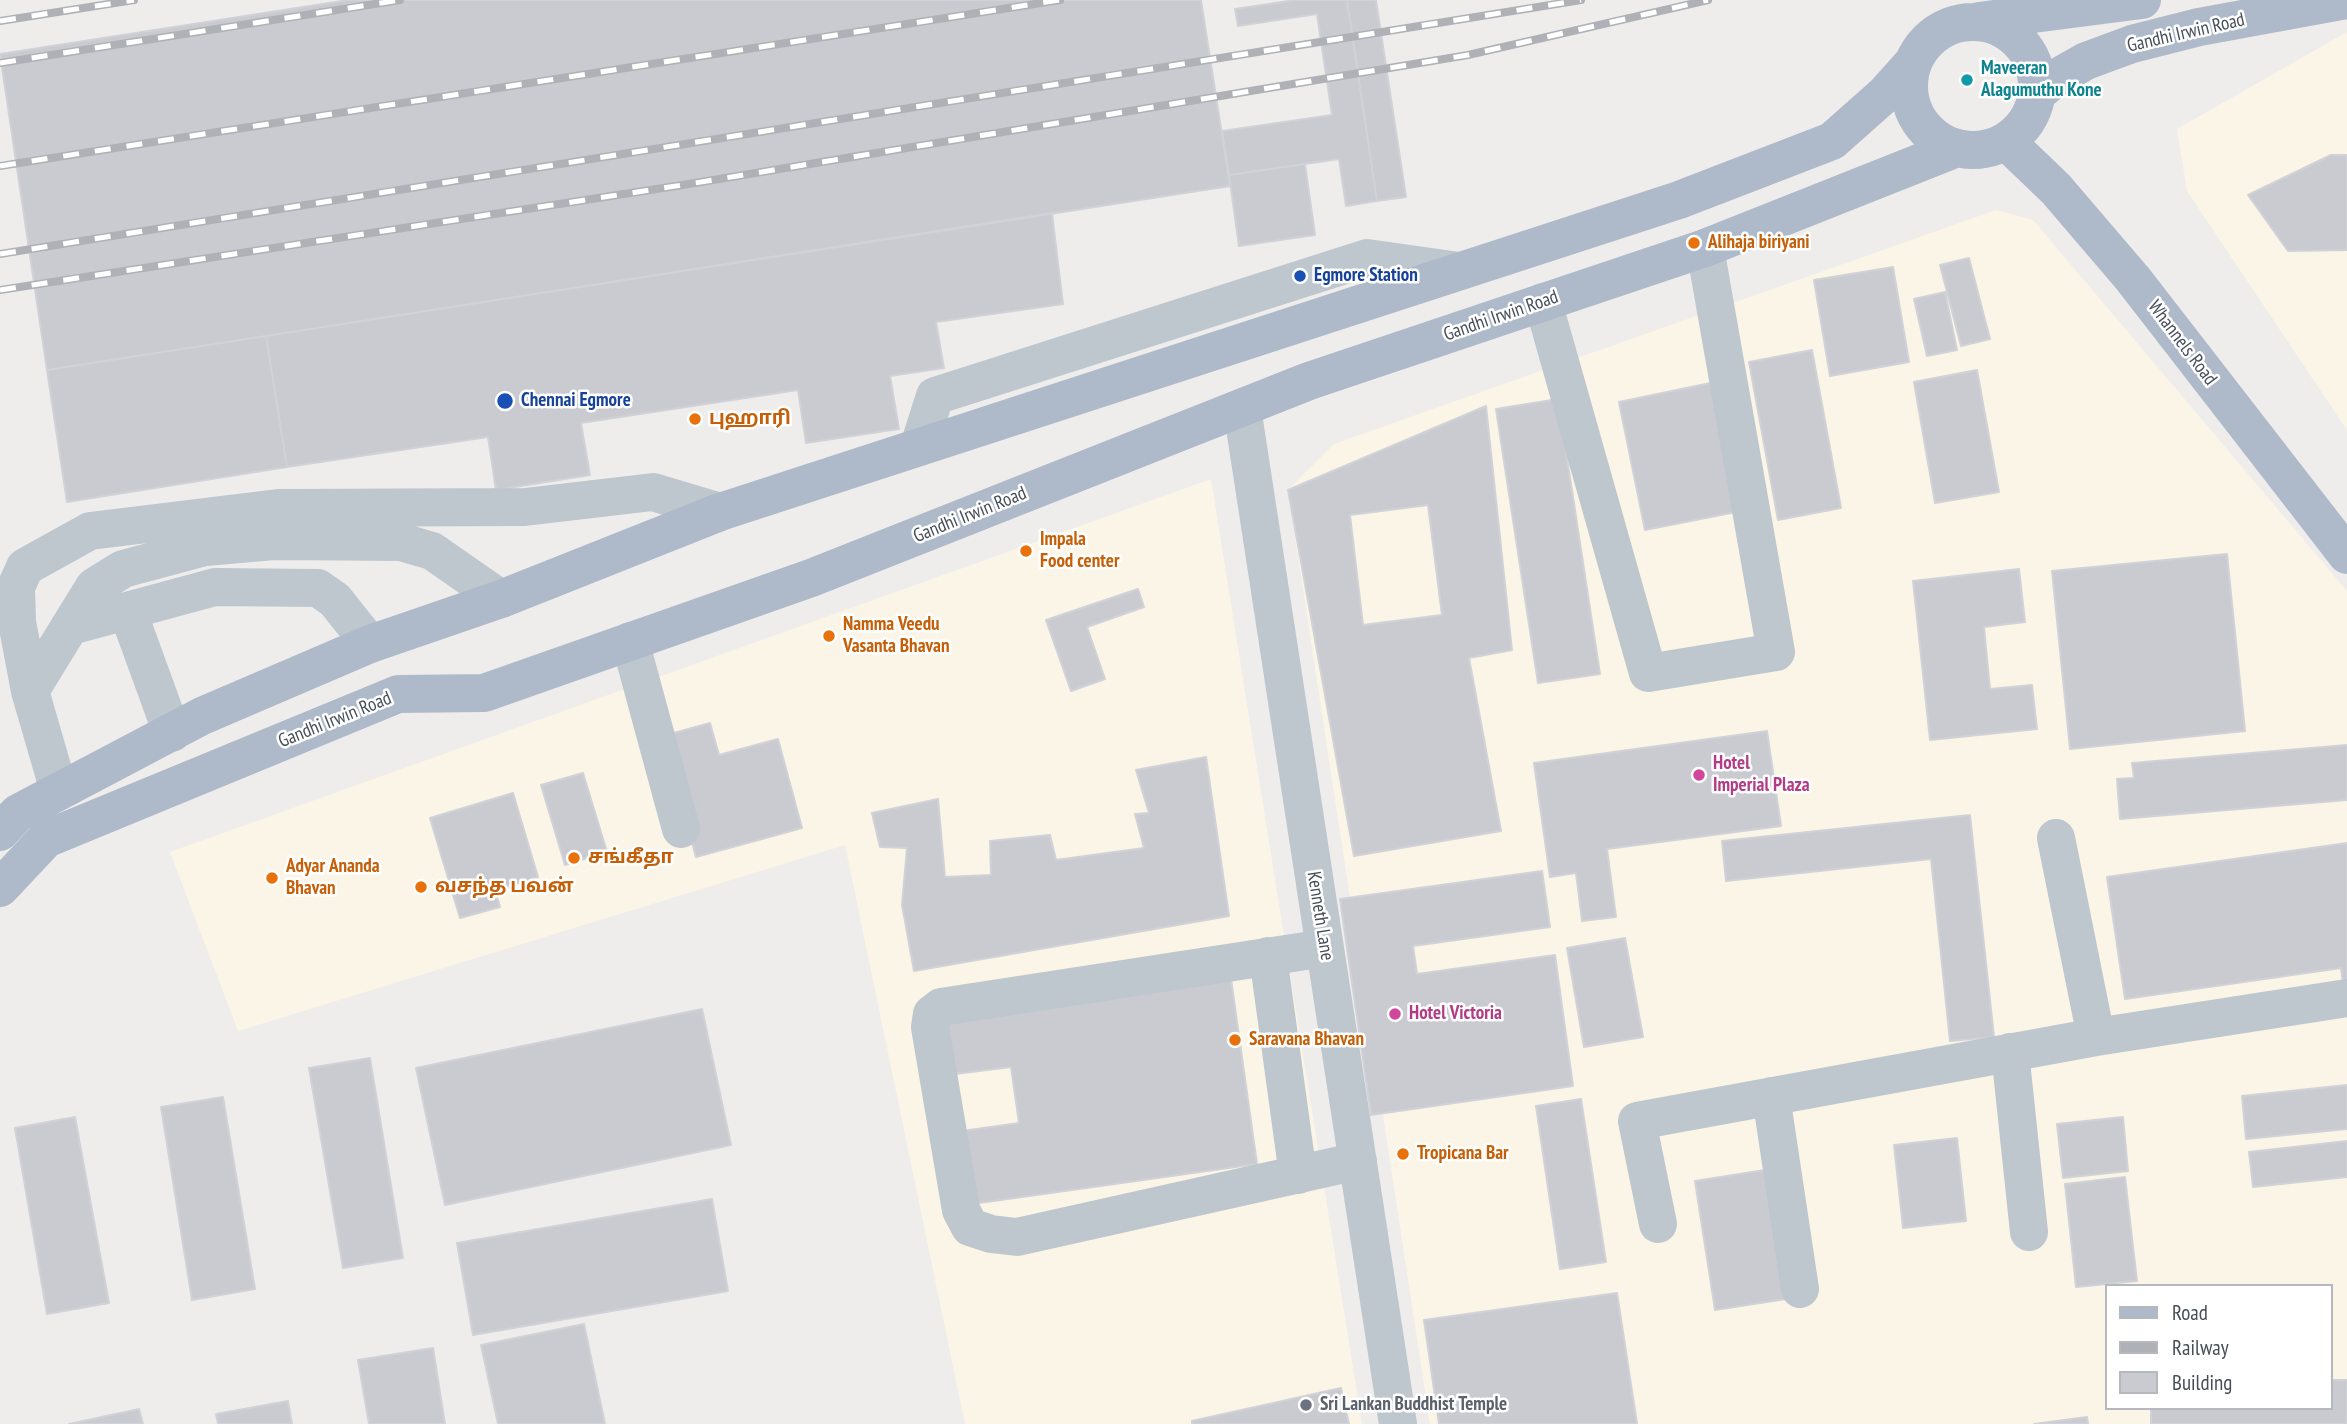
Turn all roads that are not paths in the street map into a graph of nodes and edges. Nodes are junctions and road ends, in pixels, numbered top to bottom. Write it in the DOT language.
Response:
graph roads {
  1 [pos="2142,0"];
  2 [pos="2346,0"];
  3 [pos="1977,22"];
  4 [pos="1912,65"];
  5 [pos="2038,93"];
  6 [pos="2013,136"];
  7 [pos="1956,148"];
  8 [pos="1705,248"];
  9 [pos="1543,302"];
  10 [pos="1241,408"];
  11 [pos="278,508"];
  12 [pos="720,512"];
  13 [pos="2347,526"];
  14 [pos="401,542"];
  15 [pos="2347,555"];
  16 [pos="501,600"];
  17 [pos="128,612"];
  18 [pos="71,626"];
  19 [pos="630,641"];
  20 [pos="370,644"];
  21 [pos="30,691"];
  22 [pos="172,733"];
  23 [pos="59,791"];
  24 [pos="681,829"];
  25 [pos="0,832"];
  26 [pos="2056,838"];
  27 [pos="0,888"];
  28 [pos="1325,948"];
  29 [pos="1268,956"];
  30 [pos="2347,998"];
  31 [pos="2096,1037"];
  32 [pos="2010,1052"];
  33 [pos="1772,1096"];
  34 [pos="1358,1161"];
  35 [pos="1298,1175"];
  36 [pos="1658,1224"];
  37 [pos="2029,1232"];
  38 [pos="1800,1289"];
  39 [pos="1398,1424"];
  1 -- 3 [label="main road"];
  2 -- 5 [label="main road, Gandhi Irwin Road"];
  3 -- 4 [label="main road"];
  3 -- 5 [label="main road"];
  4 -- 7 [label="main road"];
  4 -- 12 [label="main road"];
  5 -- 6 [label="main road"];
  6 -- 7 [label="main road"];
  6 -- 13 [label="main road, Whannels Road"];
  6 -- 15 [label="main road, Whannels Road"];
  7 -- 8 [label="main road, Gandhi Irwin Road"];
  8 -- 9 [label="main road, Gandhi Irwin Road"];
  8 -- 9 [label="street"];
  9 -- 10 [label="main road, Gandhi Irwin Road"];
  10 -- 19 [label="main road, Gandhi Irwin Road"];
  10 -- 28 [label="street, Kenneth Lane"];
  11 -- 12 [label="street"];
  11 -- 14 [label="street"];
  11 -- 21 [label="street"];
  12 -- 16 [label="main road"];
  14 -- 16 [label="street"];
  14 -- 18 [label="street"];
  16 -- 20 [label="main road"];
  17 -- 18 [label="street"];
  17 -- 20 [label="street"];
  17 -- 22 [label="street"];
  18 -- 21 [label="street"];
  19 -- 24 [label="street"];
  19 -- 27 [label="main road, Gandhi Irwin Road"];
  20 -- 22 [label="main road"];
  21 -- 23 [label="street"];
  22 -- 23 [label="main road"];
  23 -- 25 [label="main road"];
  26 -- 31 [label="street"];
  28 -- 29 [label="street"];
  28 -- 34 [label="street, Kenneth Lane"];
  29 -- 35 [label="street"];
  29 -- 35 [label="street"];
  30 -- 31 [label="street"];
  31 -- 32 [label="street"];
  32 -- 33 [label="street"];
  32 -- 37 [label="street"];
  33 -- 36 [label="street"];
  33 -- 38 [label="street"];
  34 -- 35 [label="street"];
  34 -- 39 [label="street, Kenneth Lane"];
}
